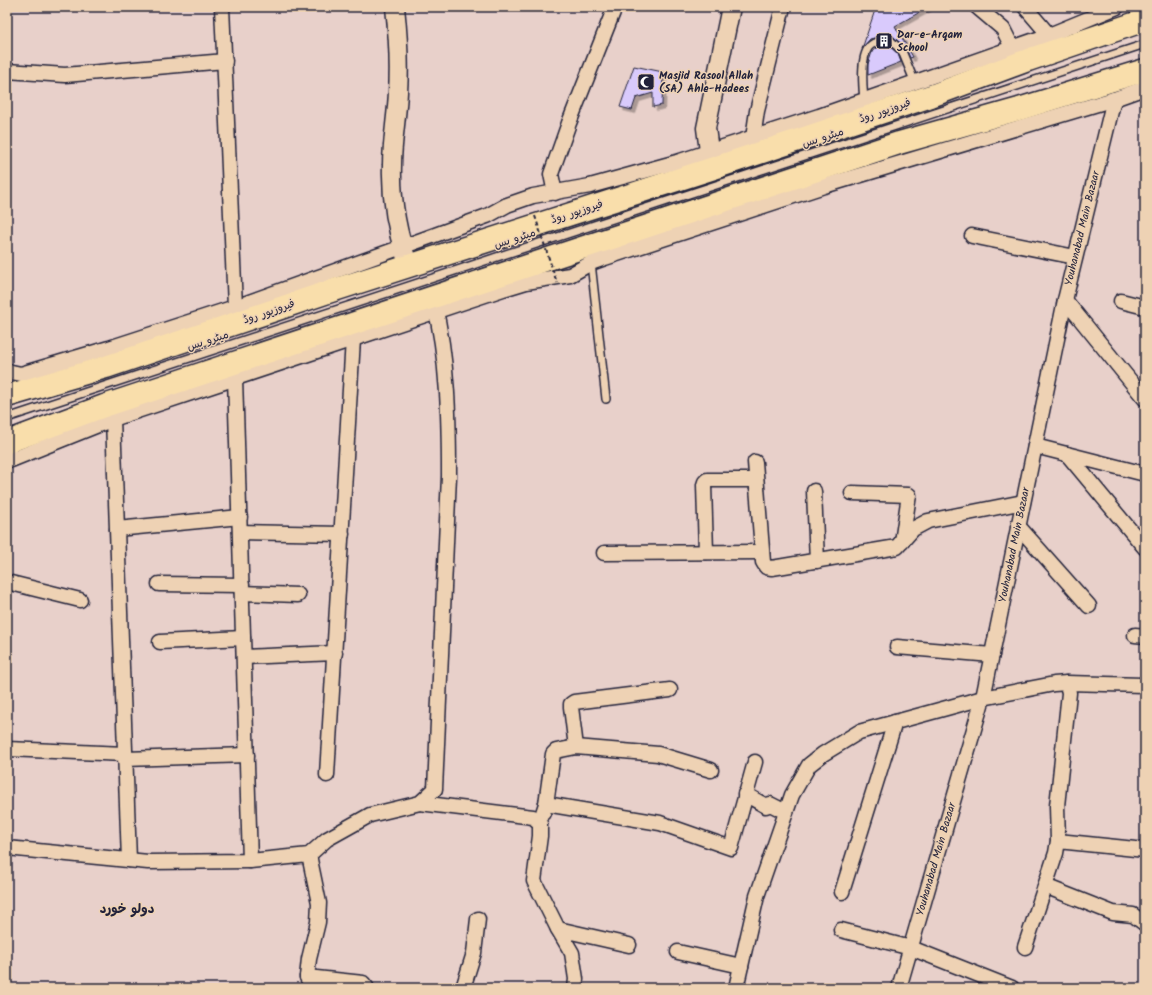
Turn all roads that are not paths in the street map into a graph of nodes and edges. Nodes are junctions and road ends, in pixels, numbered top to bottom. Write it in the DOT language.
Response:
graph roads {
  1 [pos="222,7"];
  2 [pos="395,7"];
  3 [pos="615,7"];
  4 [pos="731,7"];
  5 [pos="782,7"];
  6 [pos="977,7"];
  7 [pos="1024,7"];
  8 [pos="1117,7"];
  9 [pos="1145,20"];
  10 [pos="1049,34"];
  11 [pos="1145,44"];
  12 [pos="1012,47"];
  13 [pos="225,61"];
  14 [pos="1145,70"];
  15 [pos="7,71"];
  16 [pos="923,86"];
  17 [pos="1145,88"];
  18 [pos="1114,99"];
  19 [pos="864,101"];
  20 [pos="822,124"];
  21 [pos="752,138"];
  22 [pos="711,160"];
  23 [pos="555,193"];
  24 [pos="972,236"];
  25 [pos="405,257"];
  26 [pos="1075,257"];
  27 [pos="591,263"];
  28 [pos="1065,300"];
  29 [pos="1121,301"];
  30 [pos="434,304"];
  31 [pos="1145,307"];
  32 [pos="237,315"];
  33 [pos="353,339"];
  34 [pos="7,370"];
  35 [pos="233,371"];
  36 [pos="7,396"];
  37 [pos="606,399"];
  38 [pos="1145,399"];
  39 [pos="7,418"];
  40 [pos="113,419"];
  41 [pos="1035,446"];
  42 [pos="1068,454"];
  43 [pos="9,456"];
  44 [pos="755,462"];
  45 [pos="1145,474"];
  46 [pos="756,480"];
  47 [pos="814,491"];
  48 [pos="852,492"];
  49 [pos="1023,502"];
  50 [pos="240,517"];
  51 [pos="1018,526"];
  52 [pos="116,529"];
  53 [pos="240,532"];
  54 [pos="342,534"];
  55 [pos="902,542"];
  56 [pos="1145,548"];
  57 [pos="706,552"];
  58 [pos="762,552"];
  59 [pos="604,553"];
  60 [pos="817,561"];
  61 [pos="7,582"];
  62 [pos="159,584"];
  63 [pos="242,589"];
  64 [pos="298,595"];
  65 [pos="80,600"];
  66 [pos="1089,606"];
  67 [pos="243,638"];
  68 [pos="160,642"];
  69 [pos="897,647"];
  70 [pos="335,652"];
  71 [pos="992,655"];
  72 [pos="244,657"];
  73 [pos="1067,683"];
  74 [pos="1143,685"];
  75 [pos="670,690"];
  76 [pos="983,698"];
  77 [pos="895,722"];
  78 [pos="576,748"];
  79 [pos="7,750"];
  80 [pos="247,755"];
  81 [pos="125,757"];
  82 [pos="755,762"];
  83 [pos="711,770"];
  84 [pos="327,775"];
  85 [pos="745,794"];
  86 [pos="420,803"];
  87 [pos="546,804"];
  88 [pos="786,812"];
  89 [pos="540,823"];
  90 [pos="1058,841"];
  91 [pos="7,848"];
  92 [pos="1145,850"];
  93 [pos="309,855"];
  94 [pos="129,860"];
  95 [pos="250,861"];
  96 [pos="1045,886"];
  97 [pos="842,892"];
  98 [pos="478,919"];
  99 [pos="1145,924"];
  100 [pos="558,929"];
  101 [pos="841,930"];
  102 [pos="629,945"];
  103 [pos="1025,947"];
  104 [pos="911,948"];
  105 [pos="678,952"];
  106 [pos="741,966"];
  107 [pos="309,982"];
  108 [pos="367,988"];
  109 [pos="463,988"];
  110 [pos="575,988"];
  111 [pos="736,988"];
  112 [pos="899,988"];
  113 [pos="1012,988"];
  1 -- 13 [label="street"];
  2 -- 25 [label="street"];
  3 -- 23 [label="street"];
  4 -- 22 [label="street"];
  5 -- 21 [label="street"];
  6 -- 12 [label="street"];
  7 -- 10 [label="street"];
  8 -- 10 [label="street"];
  9 -- 16 [label="main road, فیروزپور روڈ"];
  10 -- 12 [label="street"];
  11 -- 39 [label="lane, میٹرو بس"];
  12 -- 16 [label="street"];
  13 -- 15 [label="street"];
  13 -- 32 [label="street"];
  14 -- 30 [label="main road"];
  16 -- 19 [label="street"];
  16 -- 19 [label="lane"];
  16 -- 20 [label="main road, فیروزپور روڈ"];
  17 -- 18 [label="street"];
  18 -- 26 [label="street, Youhanabad Main Bazaar"];
  18 -- 27 [label="street"];
  19 -- 20 [label="street"];
  20 -- 21 [label="street"];
  20 -- 22 [label="main road, فیروزپور روڈ"];
  21 -- 22 [label="street"];
  22 -- 23 [label="street"];
  22 -- 25 [label="main road, فیروزپور روڈ"];
  23 -- 25 [label="street"];
  24 -- 26 [label="street"];
  25 -- 32 [label="main road, فیروزپور روڈ"];
  26 -- 28 [label="street, Youhanabad Main Bazaar"];
  27 -- 30 [label="street"];
  27 -- 37 [label="lane"];
  28 -- 38 [label="street"];
  28 -- 41 [label="street, Youhanabad Main Bazaar"];
  29 -- 31 [label="street"];
  30 -- 33 [label="street"];
  30 -- 35 [label="main road"];
  30 -- 86 [label="street"];
  32 -- 34 [label="street"];
  32 -- 36 [label="main road, فیروزپور روڈ"];
  33 -- 35 [label="street"];
  33 -- 54 [label="street"];
  35 -- 40 [label="street"];
  35 -- 43 [label="main road"];
  35 -- 50 [label="street"];
  40 -- 43 [label="street"];
  40 -- 52 [label="street"];
  41 -- 42 [label="street"];
  41 -- 49 [label="street, Youhanabad Main Bazaar"];
  42 -- 45 [label="street"];
  42 -- 56 [label="street"];
  44 -- 46 [label="street"];
  46 -- 57 [label="street"];
  46 -- 58 [label="street"];
  47 -- 60 [label="street"];
  48 -- 55 [label="street"];
  49 -- 51 [label="street, Youhanabad Main Bazaar"];
  49 -- 55 [label="street"];
  50 -- 52 [label="street"];
  50 -- 53 [label="street"];
  51 -- 66 [label="street"];
  51 -- 71 [label="street, Youhanabad Main Bazaar"];
  52 -- 81 [label="street"];
  53 -- 54 [label="street"];
  53 -- 63 [label="street"];
  54 -- 70 [label="street"];
  55 -- 60 [label="street"];
  57 -- 58 [label="street"];
  57 -- 59 [label="street"];
  58 -- 60 [label="street"];
  61 -- 65 [label="street"];
  62 -- 63 [label="street"];
  63 -- 64 [label="street"];
  63 -- 67 [label="street"];
  67 -- 68 [label="street"];
  67 -- 72 [label="street"];
  69 -- 71 [label="street"];
  70 -- 72 [label="street"];
  70 -- 84 [label="street"];
  71 -- 76 [label="street, Youhanabad Main Bazaar"];
  72 -- 80 [label="street"];
  73 -- 74 [label="street"];
  73 -- 76 [label="street"];
  73 -- 90 [label="street"];
  75 -- 78 [label="street"];
  76 -- 77 [label="street"];
  76 -- 104 [label="street, Youhanabad Main Bazaar"];
  77 -- 88 [label="street"];
  77 -- 97 [label="street"];
  78 -- 83 [label="street"];
  78 -- 87 [label="street"];
  79 -- 81 [label="street"];
  80 -- 81 [label="street"];
  80 -- 95 [label="street"];
  81 -- 94 [label="street"];
  82 -- 85 [label="street"];
  85 -- 87 [label="street"];
  85 -- 88 [label="street"];
  86 -- 89 [label="street"];
  86 -- 93 [label="street"];
  87 -- 89 [label="street"];
  88 -- 106 [label="street"];
  89 -- 100 [label="street"];
  90 -- 92 [label="street"];
  90 -- 96 [label="street"];
  91 -- 94 [label="street"];
  93 -- 95 [label="street"];
  93 -- 107 [label="street"];
  94 -- 95 [label="street"];
  96 -- 99 [label="street"];
  96 -- 103 [label="street"];
  98 -- 109 [label="street"];
  100 -- 102 [label="street"];
  100 -- 110 [label="street"];
  101 -- 104 [label="street"];
  104 -- 112 [label="street, Youhanabad Main Bazaar"];
  104 -- 113 [label="street"];
  105 -- 106 [label="street"];
  106 -- 111 [label="street"];
  107 -- 108 [label="street"];
}
